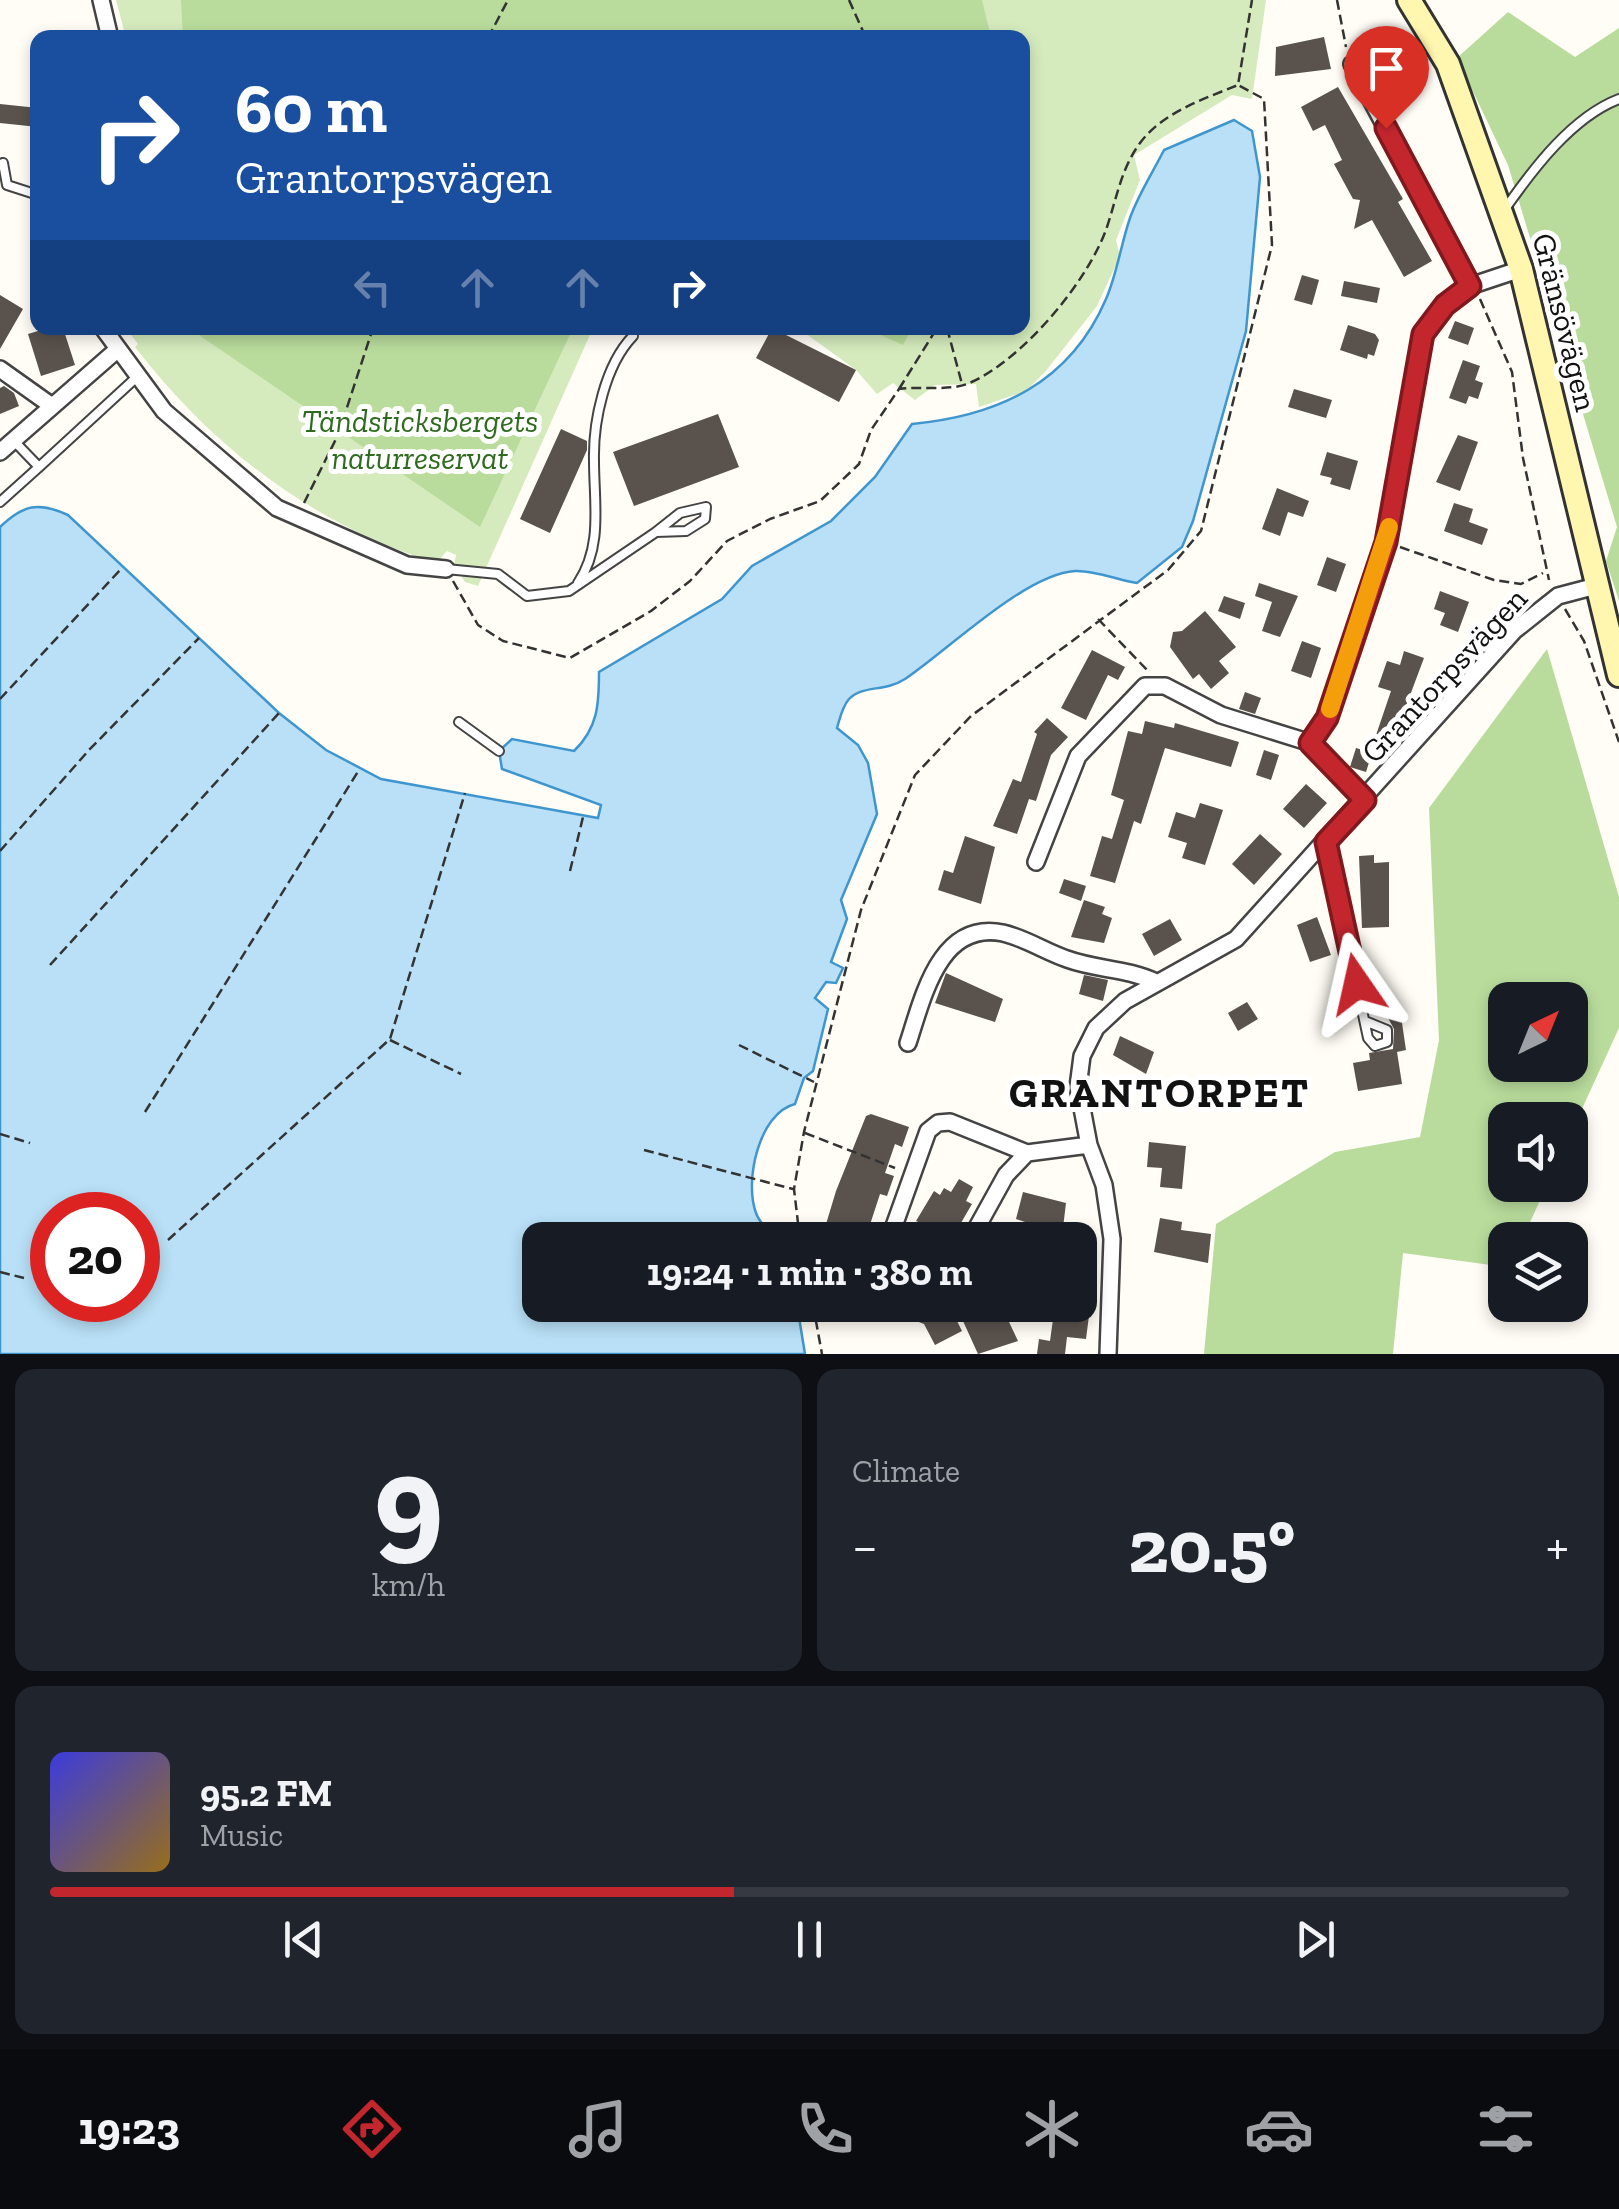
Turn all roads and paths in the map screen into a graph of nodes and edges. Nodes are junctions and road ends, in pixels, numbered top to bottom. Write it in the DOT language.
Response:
graph roads {
  1 [pos="101,0"];
  2 [pos="508,0"];
  3 [pos="849,0"];
  4 [pos="1252,0"];
  5 [pos="1337,0"];
  6 [pos="1409,0"];
  7 [pos="108,30"];
  8 [pos="492,30"];
  9 [pos="862,30"];
  10 [pos="1352,64"];
  11 [pos="1238,85"];
  12 [pos="1619,99"];
  13 [pos="3,163"];
  14 [pos="30,192"];
  15 [pos="1503,213"];
  16 [pos="1521,269"];
  17 [pos="1470,286"];
  18 [pos="108,335"];
  19 [pos="370,335"];
  20 [pos="932,335"];
  21 [pos="949,335"];
  22 [pos="633,336"];
  23 [pos="118,349"];
  24 [pos="0,369"];
  25 [pos="138,375"];
  26 [pos="963,386"];
  27 [pos="898,389"];
  28 [pos="52,406"];
  29 [pos="13,440"];
  30 [pos="0,452"];
  31 [pos="39,466"];
  32 [pos="0,502"];
  33 [pos="297,517"];
  34 [pos="656,532"];
  35 [pos="1386,542"];
  36 [pos="122,568"];
  37 [pos="446,569"];
  38 [pos="1544,573"];
  39 [pos="1596,586"];
  40 [pos="575,587"];
  41 [pos="1558,596"];
  42 [pos="1097,618"];
  43 [pos="199,638"];
  44 [pos="1619,674"];
  45 [pos="1150,686"];
  46 [pos="0,699"];
  47 [pos="279,713"];
  48 [pos="460,722"];
  49 [pos="1619,742"];
  50 [pos="1310,743"];
  51 [pos="499,751"];
  52 [pos="359,770"];
  53 [pos="465,793"];
  54 [pos="1365,800"];
  55 [pos="584,817"];
  56 [pos="1326,842"];
  57 [pos="0,850"];
  58 [pos="1036,862"];
  59 [pos="570,870"];
  60 [pos="50,965"];
  61 [pos="1156,982"];
  62 [pos="1366,1021"];
  63 [pos="390,1040"];
  64 [pos="908,1043"];
  65 [pos="739,1045"];
  66 [pos="461,1074"];
  67 [pos="817,1083"];
  68 [pos="145,1112"];
  69 [pos="804,1132"];
  70 [pos="0,1134"];
  71 [pos="30,1143"];
  72 [pos="1089,1144"];
  73 [pos="644,1150"];
  74 [pos="1026,1153"];
  75 [pos="912,1172"];
  76 [pos="794,1190"];
  77 [pos="798,1222"];
  78 [pos="894,1222"];
  79 [pos="980,1222"];
  80 [pos="168,1240"];
  81 [pos="0,1272"];
  82 [pos="24,1278"];
  83 [pos="816,1322"];
  84 [pos="822,1354"];
  85 [pos="1108,1354"];
  1 -- 7 [label="street"];
  2 -- 8 [label="path"];
  3 -- 9 [label="path"];
  4 -- 11 [label="path"];
  5 -- 10 [label="path"];
  6 -- 15 [label="street, Gränsövägen"];
  10 -- 17 [label="street"];
  11 -- 26 [label="path"];
  11 -- 42 [label="path"];
  12 -- 15 [label="lane"];
  13 -- 14 [label="lane"];
  15 -- 16 [label="street, Gränsövägen"];
  16 -- 17 [label="street"];
  16 -- 39 [label="street, Gränsövägen"];
  17 -- 35 [label="street"];
  17 -- 38 [label="path"];
  18 -- 23 [label="street"];
  19 -- 33 [label="path"];
  20 -- 27 [label="path"];
  21 -- 26 [label="path"];
  22 -- 40 [label="lane"];
  23 -- 25 [label="street"];
  23 -- 28 [label="street"];
  24 -- 28 [label="street"];
  25 -- 31 [label="lane"];
  25 -- 33 [label="street"];
  26 -- 27 [label="path"];
  27 -- 37 [label="path"];
  28 -- 29 [label="street"];
  29 -- 30 [label="street"];
  29 -- 31 [label="lane"];
  31 -- 32 [label="lane"];
  33 -- 37 [label="street"];
  34 -- 34 [label="lane"];
  34 -- 40 [label="lane"];
  35 -- 38 [label="path"];
  35 -- 50 [label="street"];
  36 -- 46 [label="path"];
  37 -- 40 [label="lane"];
  38 -- 41 [label="path"];
  39 -- 41 [label="street, Grantorpsvägen"];
  39 -- 44 [label="street, Gränsövägen"];
  41 -- 49 [label="path"];
  41 -- 54 [label="street, Grantorpsvägen"];
  42 -- 45 [label="path"];
  42 -- 67 [label="path"];
  43 -- 57 [label="path"];
  45 -- 50 [label="street"];
  45 -- 58 [label="street"];
  47 -- 60 [label="path"];
  48 -- 51 [label="lane"];
  50 -- 54 [label="street"];
  52 -- 68 [label="path"];
  53 -- 63 [label="path"];
  54 -- 56 [label="street, Grantorpsvägen"];
  55 -- 59 [label="path"];
  56 -- 61 [label="street, Grantorpsvägen"];
  56 -- 62 [label="lane"];
  61 -- 64 [label="street"];
  61 -- 72 [label="street, Grantorpsvägen"];
  63 -- 66 [label="path"];
  63 -- 80 [label="path"];
  65 -- 67 [label="path"];
  67 -- 69 [label="path"];
  69 -- 75 [label="path"];
  69 -- 76 [label="path"];
  70 -- 71 [label="path"];
  72 -- 74 [label="street"];
  72 -- 85 [label="street, Grantorpsvägen"];
  73 -- 76 [label="path"];
  74 -- 75 [label="street"];
  74 -- 79 [label="street"];
  75 -- 78 [label="street"];
  76 -- 77 [label="path"];
  81 -- 82 [label="path"];
  83 -- 84 [label="path"];
}
